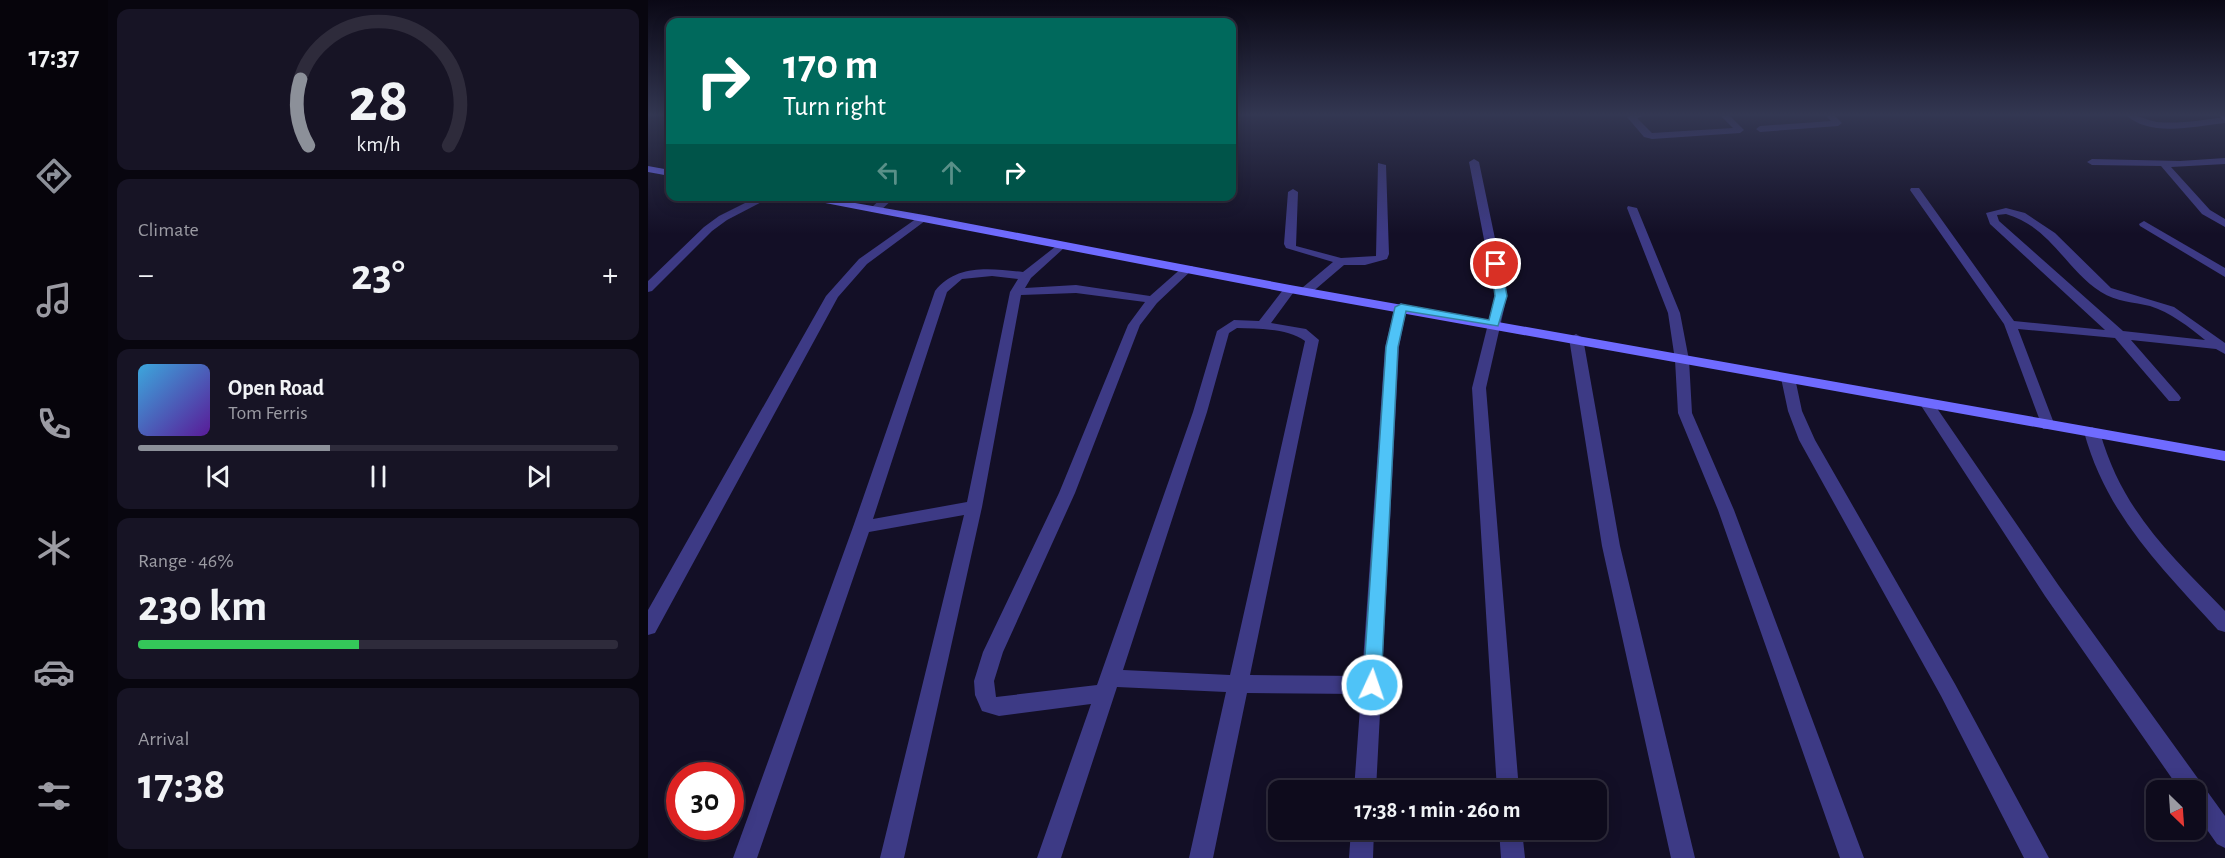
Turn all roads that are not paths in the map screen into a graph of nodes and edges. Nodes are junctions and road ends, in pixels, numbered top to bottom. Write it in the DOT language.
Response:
graph roads {
  1 [pos="2225,161"];
  2 [pos="1474,162"];
  3 [pos="2092,162"];
  4 [pos="2164,164"];
  5 [pos="1381,165"];
  6 [pos="648,169"];
  7 [pos="666,172"];
  8 [pos="1915,190"];
  9 [pos="1293,192"];
  10 [pos="758,201"];
  11 [pos="823,201"];
  12 [pos="885,201"];
  13 [pos="1632,208"];
  14 [pos="875,210"];
  15 [pos="924,218"];
  16 [pos="2144,224"];
  17 [pos="2225,224"];
  18 [pos="1060,246"];
  19 [pos="1341,261"];
  20 [pos="1188,268"];
  21 [pos="2225,273"];
  22 [pos="1026,276"];
  23 [pos="648,288"];
  24 [pos="1298,290"];
  25 [pos="1016,292"];
  26 [pos="1153,300"];
  27 [pos="1401,307"];
  28 [pos="1494,324"];
  29 [pos="2010,324"];
  30 [pos="1263,325"];
  31 [pos="2120,336"];
  32 [pos="1575,338"];
  33 [pos="2223,347"];
  34 [pos="1682,360"];
  35 [pos="1788,378"];
  36 [pos="2174,398"];
  37 [pos="1927,404"];
  38 [pos="2048,426"];
  39 [pos="2092,432"];
  40 [pos="2225,456"];
  41 [pos="974,507"];
  42 [pos="862,527"];
  43 [pos="2225,624"];
  44 [pos="648,627"];
  45 [pos="1237,684"];
  46 [pos="1372,685"];
  47 [pos="1107,686"];
  48 [pos="1366,780"];
  49 [pos="1507,780"];
  50 [pos="2186,780"];
  51 [pos="2206,809"];
  52 [pos="2225,836"];
  53 [pos="1362,840"];
  54 [pos="1512,840"];
  55 [pos="745,858"];
  56 [pos="892,858"];
  57 [pos="1049,858"];
  58 [pos="1202,858"];
  59 [pos="1361,858"];
  60 [pos="1513,858"];
  61 [pos="1683,858"];
  62 [pos="1852,858"];
  63 [pos="2037,858"];
  1 -- 4 [label="street"];
  2 -- 28 [label="street"];
  3 -- 4 [label="street"];
  4 -- 17 [label="street"];
  5 -- 19 [label="street"];
  6 -- 7 [label="main road"];
  8 -- 29 [label="street"];
  9 -- 19 [label="street"];
  10 -- 23 [label="street"];
  11 -- 14 [label="main road"];
  12 -- 14 [label="street"];
  13 -- 34 [label="street"];
  14 -- 15 [label="main road"];
  15 -- 18 [label="main road"];
  15 -- 44 [label="street"];
  16 -- 21 [label="street"];
  18 -- 20 [label="main road"];
  18 -- 22 [label="street"];
  19 -- 24 [label="street"];
  20 -- 24 [label="main road"];
  20 -- 26 [label="street"];
  22 -- 25 [label="street"];
  22 -- 42 [label="street"];
  24 -- 27 [label="main road"];
  24 -- 30 [label="street"];
  25 -- 26 [label="street"];
  25 -- 41 [label="street"];
  26 -- 47 [label="street"];
  27 -- 28 [label="main road"];
  27 -- 46 [label="street"];
  28 -- 32 [label="main road"];
  28 -- 49 [label="street"];
  29 -- 31 [label="street"];
  29 -- 38 [label="street"];
  30 -- 45 [label="street"];
  30 -- 47 [label="street"];
  31 -- 33 [label="street"];
  31 -- 33 [label="street"];
  31 -- 36 [label="street"];
  32 -- 34 [label="main road"];
  32 -- 61 [label="street"];
  34 -- 35 [label="main road"];
  34 -- 62 [label="street"];
  35 -- 37 [label="main road"];
  35 -- 63 [label="street"];
  37 -- 38 [label="main road"];
  37 -- 50 [label="street"];
  38 -- 39 [label="main road"];
  39 -- 40 [label="main road"];
  39 -- 43 [label="street"];
  41 -- 42 [label="street"];
  41 -- 56 [label="street"];
  42 -- 55 [label="street"];
  45 -- 46 [label="street"];
  45 -- 47 [label="street"];
  45 -- 58 [label="street"];
  46 -- 48 [label="street"];
  47 -- 57 [label="street"];
  51 -- 52 [label="street"];
  53 -- 59 [label="street"];
  54 -- 60 [label="street"];
}
